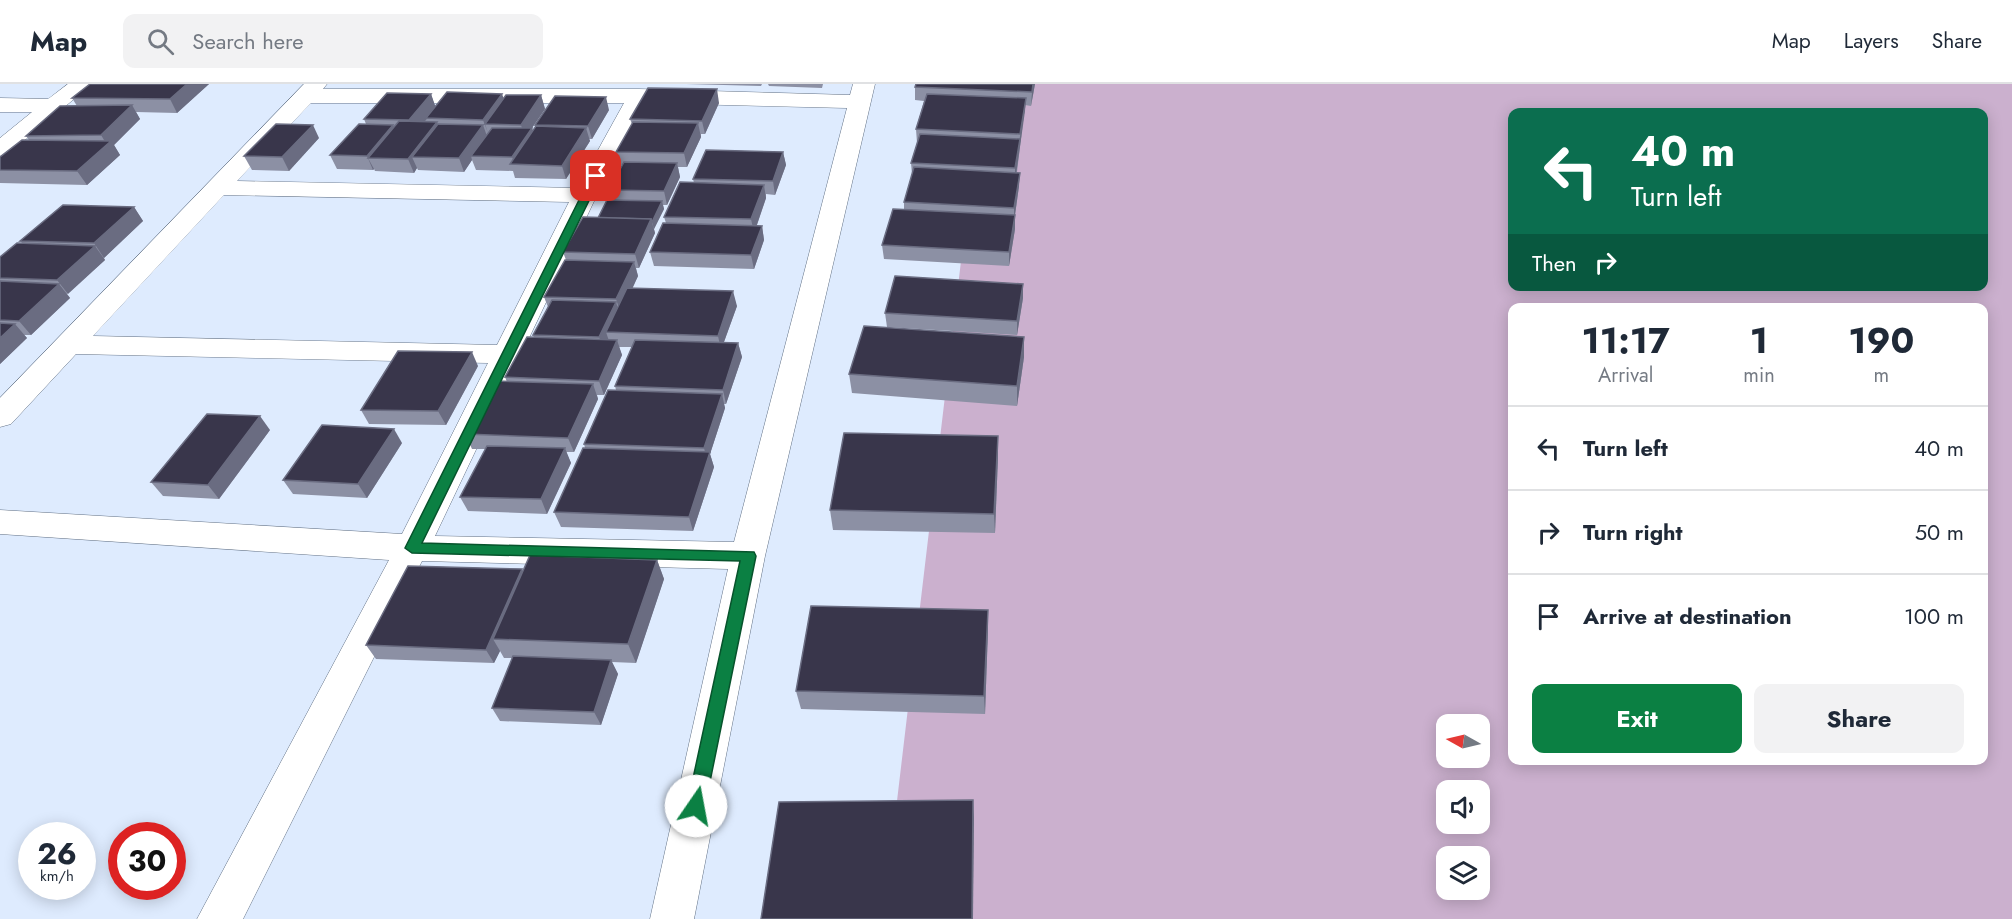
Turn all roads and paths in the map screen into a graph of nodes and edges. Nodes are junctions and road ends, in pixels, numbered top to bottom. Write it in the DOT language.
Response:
graph roads {
  1 [pos="81,84"];
  2 [pos="311,90"];
  3 [pos="861,93"];
  4 [pos="639,96"];
  5 [pos="0,105"];
  6 [pos="53,106"];
  7 [pos="0,149"];
  8 [pos="216,188"];
  9 [pos="585,195"];
  10 [pos="70,345"];
  11 [pos="508,354"];
  12 [pos="0,417"];
  13 [pos="0,522"];
  14 [pos="412,548"];
  15 [pos="748,556"];
  16 [pos="219,919"];
  17 [pos="672,919"];
  1 -- 6 [label="street"];
  2 -- 4 [label="street"];
  2 -- 8 [label="street"];
  3 -- 4 [label="street"];
  3 -- 15 [label="street"];
  4 -- 9 [label="street"];
  5 -- 6 [label="street"];
  6 -- 7 [label="street"];
  8 -- 9 [label="street"];
  8 -- 10 [label="street"];
  9 -- 11 [label="street"];
  10 -- 11 [label="street"];
  10 -- 12 [label="street"];
  11 -- 14 [label="street"];
  13 -- 14 [label="street"];
  14 -- 15 [label="street"];
  14 -- 16 [label="street"];
  15 -- 17 [label="street"];
}
